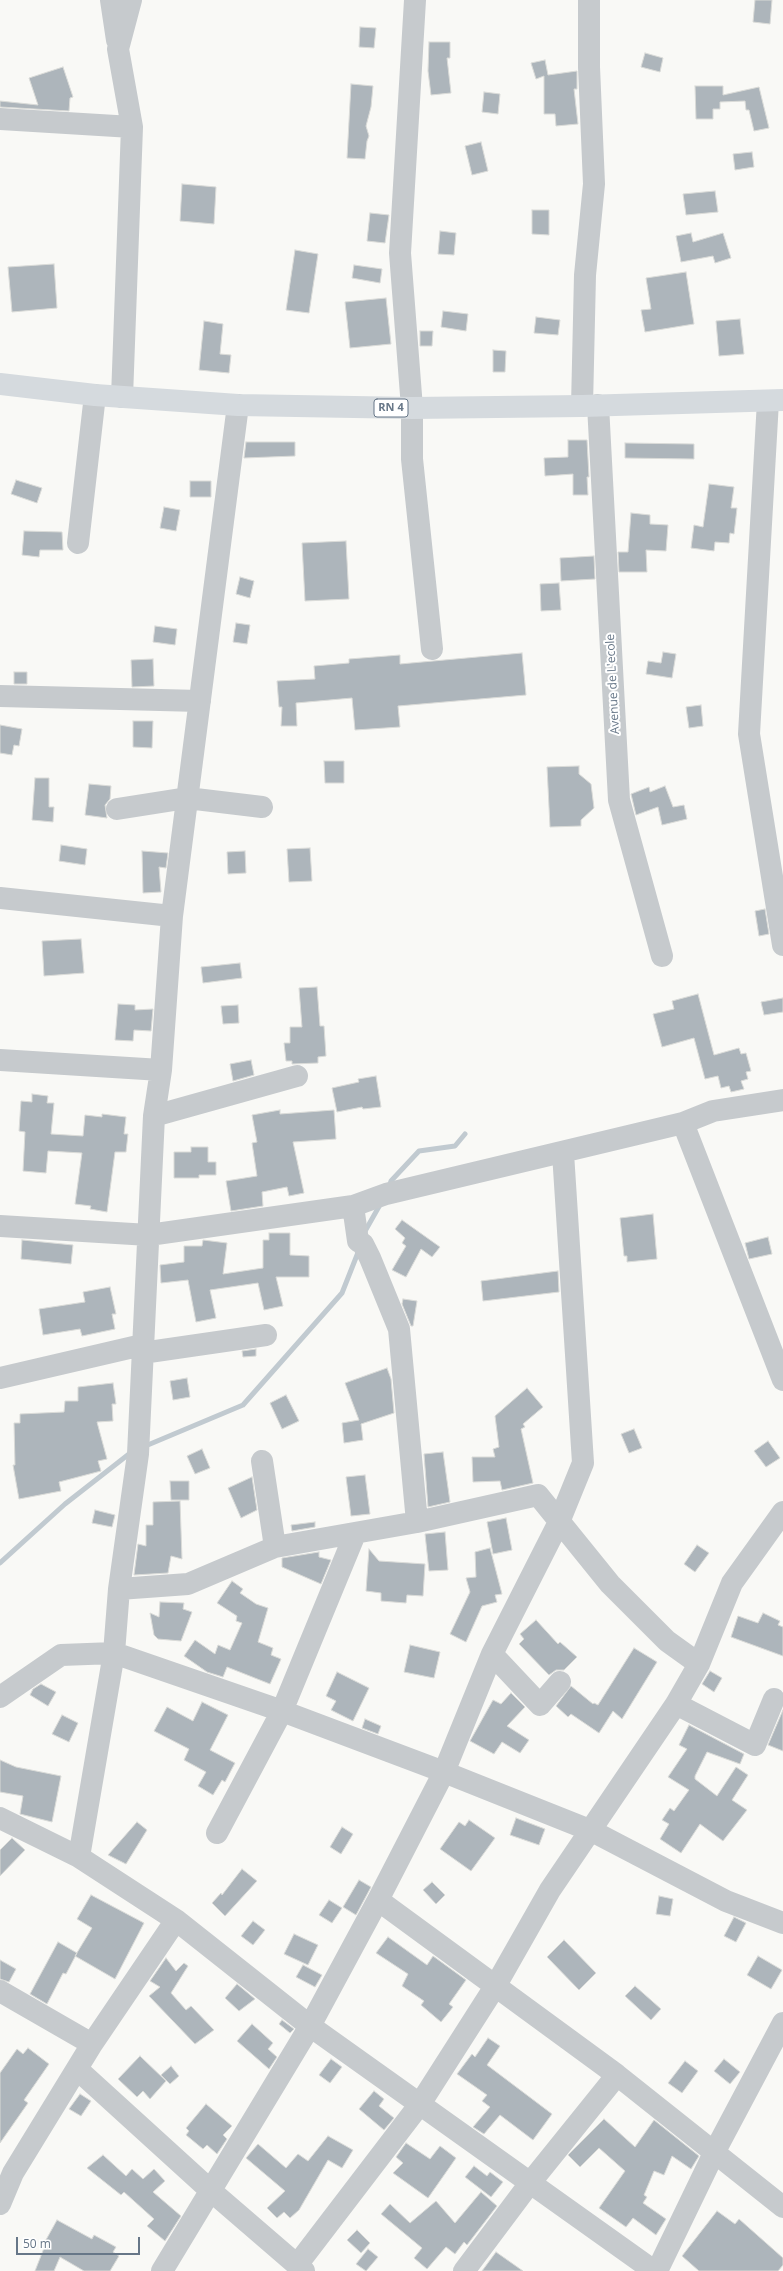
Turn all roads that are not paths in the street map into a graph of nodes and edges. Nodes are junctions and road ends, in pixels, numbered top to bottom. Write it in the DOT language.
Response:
graph roads {
  1 [pos="111,0"];
  2 [pos="131,0"];
  3 [pos="415,0"];
  4 [pos="589,0"];
  5 [pos="118,49"];
  6 [pos="0,119"];
  7 [pos="132,127"];
  8 [pos="0,384"];
  9 [pos="95,395"];
  10 [pos="122,397"];
  11 [pos="775,400"];
  12 [pos="238,405"];
  13 [pos="590,406"];
  14 [pos="412,408"];
  15 [pos="78,543"];
  16 [pos="432,649"];
  17 [pos="0,696"];
  18 [pos="200,701"];
  19 [pos="187,798"];
  20 [pos="262,806"];
  21 [pos="117,809"];
  22 [pos="0,898"];
  23 [pos="172,916"];
  24 [pos="783,945"];
  25 [pos="662,956"];
  26 [pos="0,1060"];
  27 [pos="161,1070"];
  28 [pos="297,1076"];
  29 [pos="783,1100"];
  30 [pos="154,1116"];
  31 [pos="683,1123"];
  32 [pos="563,1153"];
  33 [pos="353,1206"];
  34 [pos="0,1226"];
  35 [pos="149,1235"];
  36 [pos="266,1335"];
  37 [pos="142,1349"];
  38 [pos="0,1378"];
  39 [pos="783,1380"];
  40 [pos="262,1461"];
  41 [pos="783,1512"];
  42 [pos="417,1522"];
  43 [pos="559,1522"];
  44 [pos="355,1534"];
  45 [pos="275,1547"];
  46 [pos="119,1589"];
  47 [pos="114,1653"];
  48 [pos="492,1654"];
  49 [pos="699,1664"];
  50 [pos="560,1682"];
  51 [pos="0,1698"];
  52 [pos="774,1699"];
  53 [pos="676,1704"];
  54 [pos="282,1711"];
  55 [pos="444,1772"];
  56 [pos="0,1818"];
  57 [pos="592,1831"];
  58 [pos="217,1833"];
  59 [pos="79,1857"];
  60 [pos="378,1900"];
  61 [pos="176,1920"];
  62 [pos="783,1923"];
  63 [pos="496,1985"];
  64 [pos="0,1991"];
  65 [pos="783,2025"];
  66 [pos="310,2026"];
  67 [pos="92,2044"];
  68 [pos="77,2069"];
  69 [pos="616,2075"];
  70 [pos="420,2104"];
  71 [pos="715,2151"];
  72 [pos="7,2170"];
  73 [pos="530,2182"];
  74 [pos="210,2190"];
  75 [pos="0,2204"];
  76 [pos="783,2207"];
  77 [pos="300,2268"];
  78 [pos="162,2271"];
  79 [pos="464,2271"];
  80 [pos="656,2271"];
  1 -- 5 [label="street"];
  2 -- 5 [label="street"];
  3 -- 14 [label="street"];
  4 -- 13 [label="street, Avenue de L'ecole"];
  5 -- 7 [label="street"];
  6 -- 7 [label="street"];
  7 -- 10 [label="street"];
  8 -- 9 [label="highway, RN 4"];
  9 -- 10 [label="highway, RN 4"];
  9 -- 15 [label="street"];
  10 -- 12 [label="highway, RN 4"];
  11 -- 13 [label="highway, RN 4"];
  11 -- 24 [label="street"];
  12 -- 14 [label="highway, RN 4"];
  12 -- 18 [label="street"];
  13 -- 14 [label="highway, RN 4"];
  13 -- 25 [label="street, Avenue de L'ecole"];
  14 -- 16 [label="street"];
  17 -- 18 [label="street"];
  18 -- 19 [label="street"];
  19 -- 20 [label="street"];
  19 -- 21 [label="street"];
  19 -- 23 [label="street"];
  22 -- 23 [label="street"];
  23 -- 27 [label="street"];
  26 -- 27 [label="street"];
  27 -- 30 [label="street"];
  28 -- 30 [label="street"];
  29 -- 31 [label="street"];
  30 -- 35 [label="street"];
  31 -- 32 [label="street"];
  31 -- 39 [label="street"];
  32 -- 33 [label="street"];
  32 -- 43 [label="street"];
  33 -- 35 [label="street"];
  33 -- 42 [label="street"];
  34 -- 35 [label="street"];
  35 -- 37 [label="street"];
  36 -- 37 [label="street"];
  37 -- 38 [label="street"];
  37 -- 46 [label="street"];
  40 -- 45 [label="street"];
  41 -- 49 [label="street"];
  42 -- 43 [label="street"];
  42 -- 44 [label="street"];
  43 -- 48 [label="street"];
  43 -- 49 [label="street"];
  44 -- 45 [label="street"];
  44 -- 54 [label="street"];
  45 -- 46 [label="street"];
  46 -- 47 [label="street"];
  47 -- 51 [label="street"];
  47 -- 54 [label="street"];
  47 -- 59 [label="street"];
  48 -- 50 [label="street"];
  48 -- 55 [label="street"];
  49 -- 53 [label="street"];
  52 -- 53 [label="street"];
  53 -- 57 [label="street"];
  54 -- 55 [label="street"];
  54 -- 58 [label="street"];
  55 -- 57 [label="street"];
  55 -- 60 [label="street"];
  56 -- 59 [label="street"];
  57 -- 62 [label="street"];
  57 -- 63 [label="street"];
  59 -- 61 [label="street"];
  60 -- 63 [label="street"];
  60 -- 66 [label="street"];
  61 -- 66 [label="street"];
  61 -- 67 [label="street"];
  63 -- 69 [label="street"];
  63 -- 70 [label="street"];
  64 -- 67 [label="street"];
  65 -- 71 [label="street"];
  66 -- 70 [label="street"];
  66 -- 74 [label="street"];
  67 -- 68 [label="street"];
  68 -- 72 [label="street"];
  68 -- 74 [label="street"];
  69 -- 71 [label="street"];
  69 -- 73 [label="street"];
  70 -- 73 [label="street"];
  70 -- 77 [label="street"];
  71 -- 76 [label="street"];
  71 -- 80 [label="street"];
  72 -- 75 [label="street"];
  73 -- 79 [label="street"];
  73 -- 80 [label="street"];
  74 -- 77 [label="street"];
  74 -- 78 [label="street"];
}
